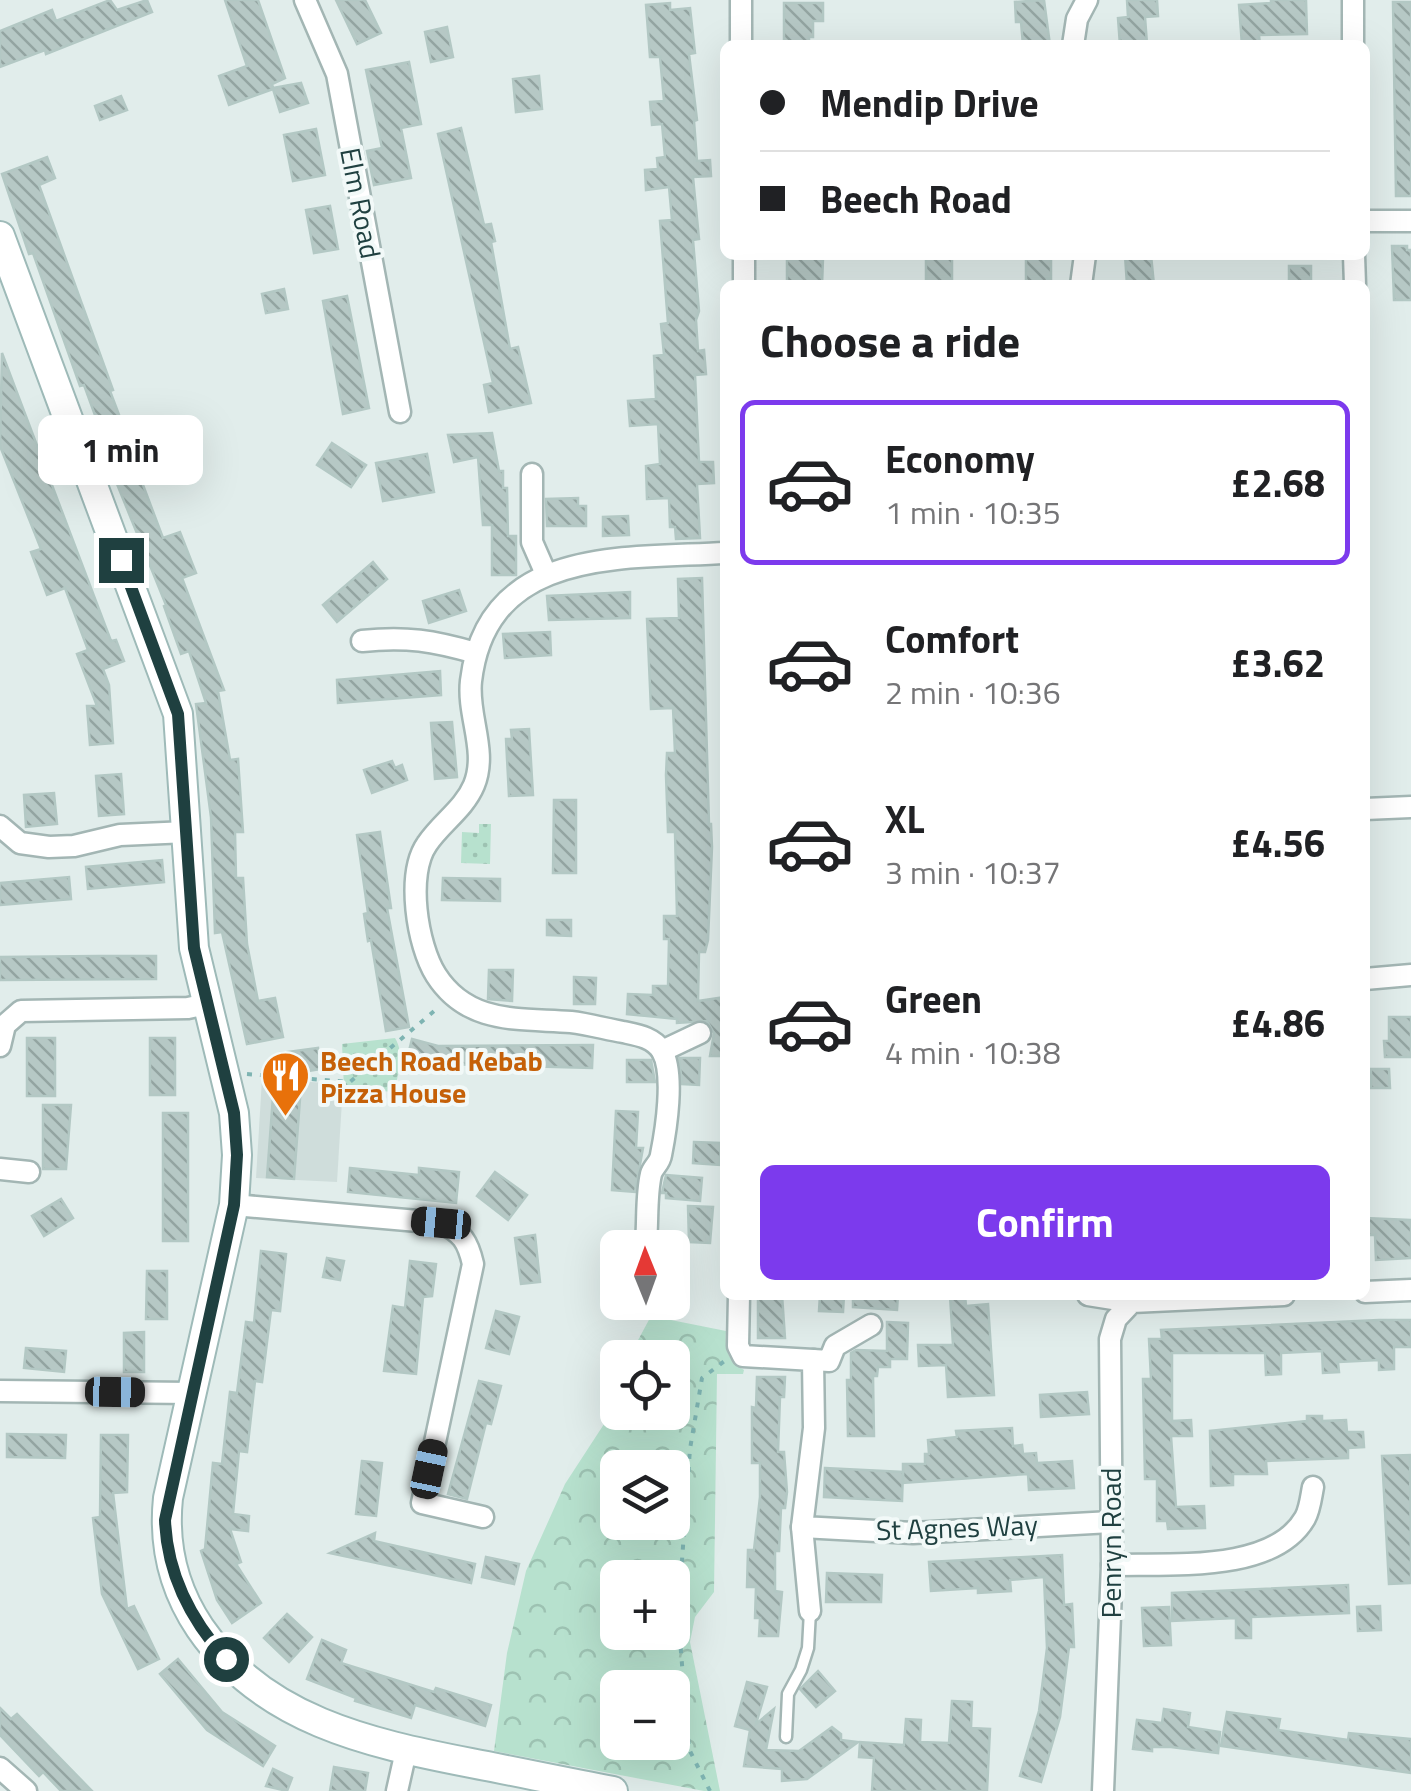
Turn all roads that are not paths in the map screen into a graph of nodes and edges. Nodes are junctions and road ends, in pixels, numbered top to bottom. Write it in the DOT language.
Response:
graph roads {
  1 [pos="305,0"];
  2 [pos="741,0"];
  3 [pos="1087,0"];
  4 [pos="1352,0"];
  5 [pos="742,40"];
  6 [pos="1074,40"];
  7 [pos="1353,40"];
  8 [pos="1370,221"];
  9 [pos="1411,222"];
  10 [pos="0,236"];
  11 [pos="400,412"];
  12 [pos="532,474"];
  13 [pos="720,553"];
  14 [pos="546,574"];
  15 [pos="362,641"];
  16 [pos="476,653"];
  17 [pos="1411,806"];
  18 [pos="1370,810"];
  19 [pos="0,826"];
  20 [pos="187,832"];
  21 [pos="10,843"];
  22 [pos="1411,975"];
  23 [pos="1370,979"];
  24 [pos="207,1004"];
  25 [pos="700,1034"];
  26 [pos="0,1046"];
  27 [pos="662,1051"];
  28 [pos="0,1168"];
  29 [pos="30,1172"];
  30 [pos="234,1205"];
  31 [pos="647,1230"];
  32 [pos="1411,1290"];
  33 [pos="1370,1292"];
  34 [pos="740,1300"];
  35 [pos="1119,1300"];
  36 [pos="1175,1300"];
  37 [pos="1132,1302"];
  38 [pos="871,1325"];
  39 [pos="813,1360"];
  40 [pos="0,1390"];
  41 [pos="192,1393"];
  42 [pos="1313,1487"];
  43 [pos="483,1517"];
  44 [pos="1111,1522"];
  45 [pos="802,1527"];
  46 [pos="1112,1565"];
  47 [pos="810,1611"];
  48 [pos="786,1736"];
  49 [pos="406,1751"];
  50 [pos="0,1768"];
  51 [pos="26,1791"];
  52 [pos="397,1791"];
  53 [pos="613,1791"];
  54 [pos="1102,1791"];
  1 -- 11 [label="street, Elm Road"];
  2 -- 5 [label="street"];
  3 -- 6 [label="street"];
  4 -- 7 [label="street"];
  8 -- 9 [label="street"];
  10 -- 20 [label="street"];
  12 -- 14 [label="street"];
  13 -- 14 [label="street"];
  14 -- 16 [label="street"];
  15 -- 16 [label="street"];
  16 -- 27 [label="street"];
  17 -- 18 [label="street"];
  19 -- 21 [label="street"];
  20 -- 21 [label="street"];
  20 -- 24 [label="street"];
  22 -- 23 [label="street"];
  24 -- 26 [label="street"];
  24 -- 30 [label="street"];
  25 -- 27 [label="street"];
  27 -- 31 [label="street"];
  28 -- 29 [label="street"];
  30 -- 41 [label="street"];
  30 -- 43 [label="street"];
  32 -- 33 [label="street"];
  34 -- 39 [label="street"];
  35 -- 37 [label="street"];
  36 -- 37 [label="street"];
  37 -- 44 [label="street, Penryn Road"];
  38 -- 39 [label="street"];
  39 -- 45 [label="street"];
  40 -- 41 [label="street"];
  41 -- 49 [label="street"];
  42 -- 46 [label="street"];
  44 -- 45 [label="street, St Agnes Way"];
  44 -- 46 [label="street, Penryn Road"];
  45 -- 47 [label="street"];
  46 -- 54 [label="street, Penryn Road"];
  47 -- 48 [label="lane"];
  49 -- 52 [label="street"];
  49 -- 53 [label="street"];
  50 -- 51 [label="street"];
}
